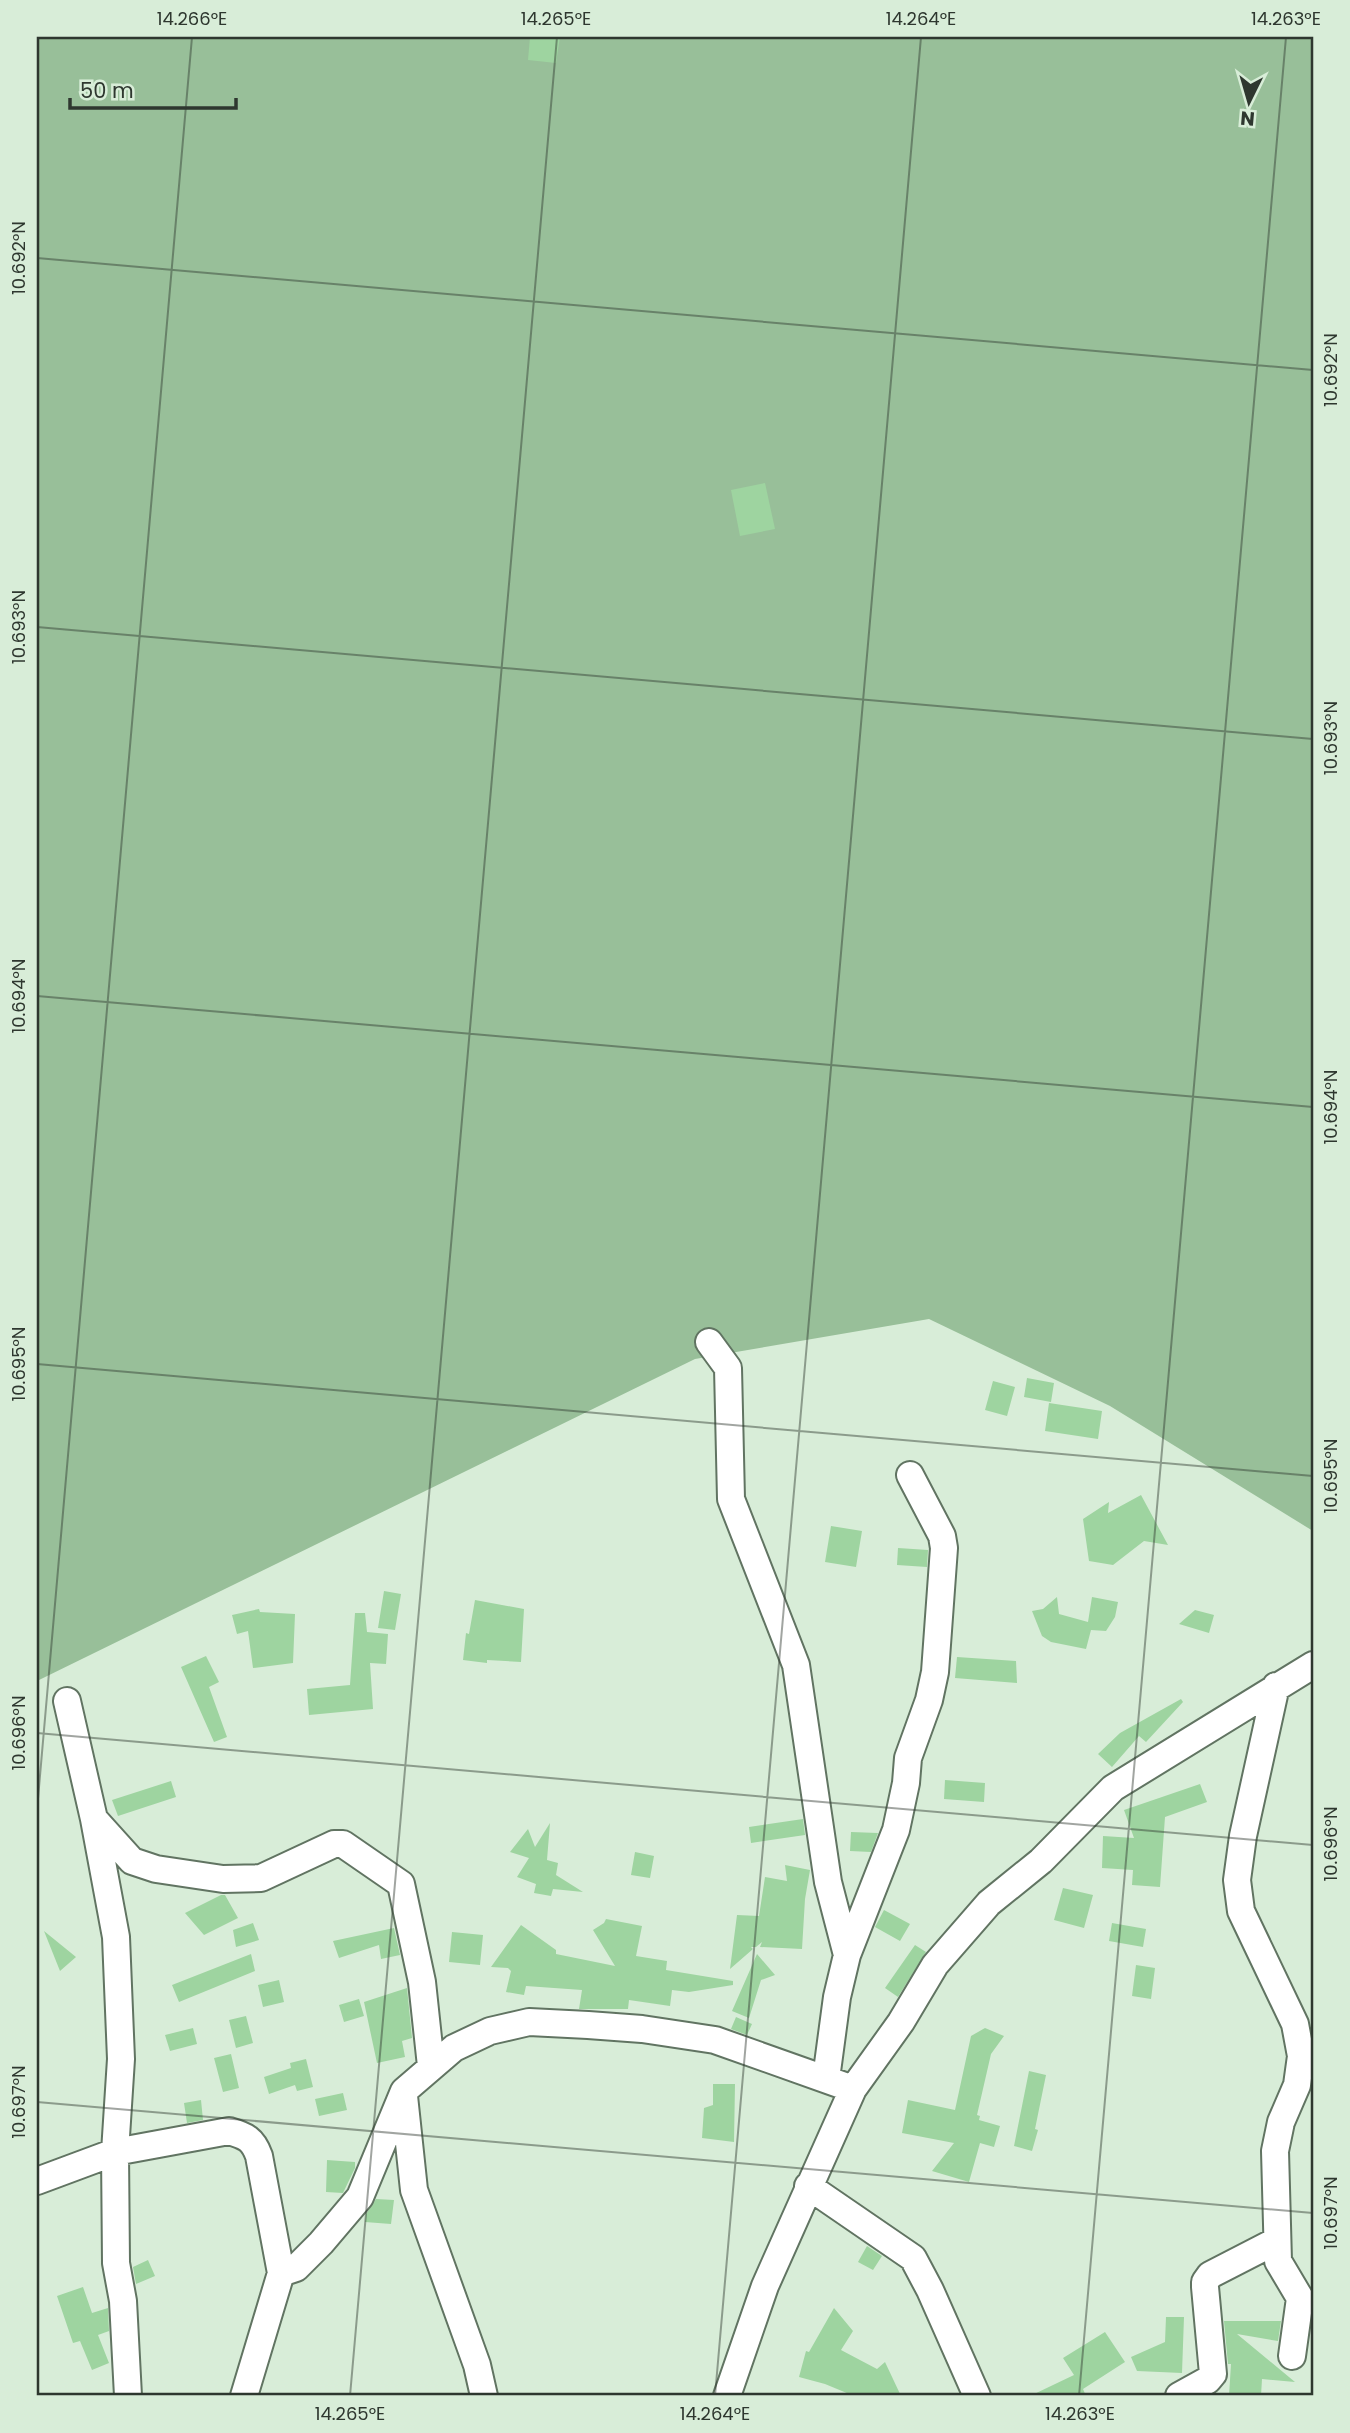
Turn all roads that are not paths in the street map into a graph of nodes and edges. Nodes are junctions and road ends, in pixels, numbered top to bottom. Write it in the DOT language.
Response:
graph roads {
  1 [pos="709,1342"];
  2 [pos="910,1475"];
  3 [pos="1313,1665"];
  4 [pos="1276,1686"];
  5 [pos="67,1700"];
  6 [pos="94,1819"];
  7 [pos="847,1955"];
  8 [pos="431,2066"];
  9 [pos="826,2079"];
  10 [pos="853,2089"];
  11 [pos="404,2091"];
  12 [pos="115,2152"];
  13 [pos="37,2181"];
  14 [pos="808,2186"];
  15 [pos="1276,2241"];
  16 [pos="281,2273"];
  17 [pos="1292,2356"];
  18 [pos="128,2396"];
  19 [pos="244,2396"];
  20 [pos="484,2396"];
  21 [pos="727,2396"];
  22 [pos="977,2396"];
  23 [pos="1179,2396"];
  1 -- 7 [label="street"];
  2 -- 7 [label="street"];
  3 -- 4 [label="street"];
  4 -- 10 [label="street"];
  4 -- 15 [label="street"];
  5 -- 6 [label="street"];
  6 -- 8 [label="street"];
  6 -- 12 [label="street"];
  7 -- 9 [label="street"];
  8 -- 9 [label="street"];
  8 -- 11 [label="street"];
  9 -- 10 [label="street"];
  10 -- 14 [label="street"];
  11 -- 16 [label="street"];
  11 -- 20 [label="street"];
  12 -- 13 [label="street"];
  12 -- 16 [label="street"];
  12 -- 18 [label="street"];
  14 -- 21 [label="street"];
  14 -- 22 [label="street"];
  15 -- 17 [label="street"];
  15 -- 23 [label="street"];
  16 -- 19 [label="street"];
}
